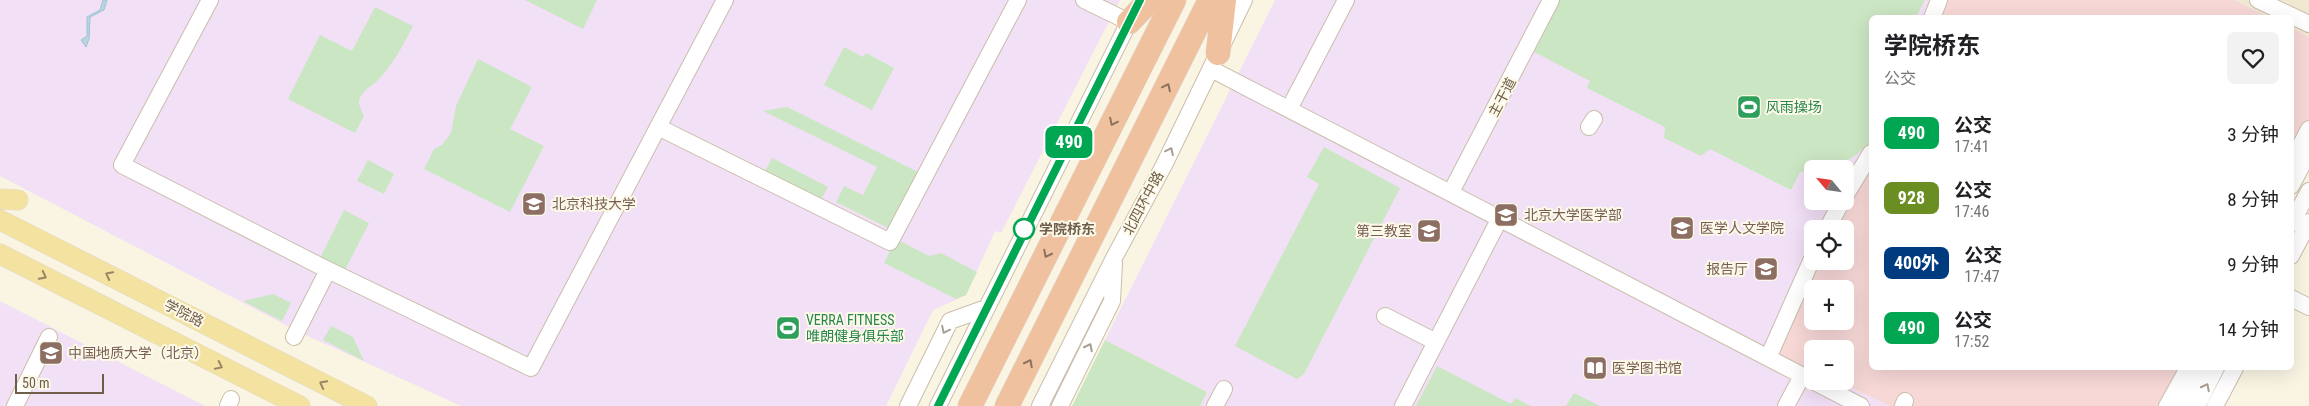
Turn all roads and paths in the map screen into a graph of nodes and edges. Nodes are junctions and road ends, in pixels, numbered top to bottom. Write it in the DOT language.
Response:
graph roads {
  1 [pos="210,0"];
  2 [pos="725,0"];
  3 [pos="1018,0"];
  4 [pos="1084,0"];
  5 [pos="1140,0"];
  6 [pos="1150,0"];
  7 [pos="1174,0"];
  8 [pos="1210,0"];
  9 [pos="1224,0"];
  10 [pos="1244,0"];
  11 [pos="1346,0"];
  12 [pos="1551,0"];
  13 [pos="1939,0"];
  14 [pos="2258,0"];
  15 [pos="1933,15"];
  16 [pos="2290,15"];
  17 [pos="2294,17"];
  18 [pos="1129,22"];
  19 [pos="2309,24"];
  20 [pos="1214,61"];
  21 [pos="1289,109"];
  22 [pos="658,127"];
  23 [pos="2309,129"];
  24 [pos="2309,152"];
  25 [pos="1869,156"];
  26 [pos="2294,158"];
  27 [pos="2294,180"];
  28 [pos="1854,181"];
  29 [pos="2309,191"];
  30 [pos="1451,192"];
  31 [pos="1500,218"];
  32 [pos="2294,218"];
  33 [pos="0,220"];
  34 [pos="2309,222"];
  35 [pos="2300,240"];
  36 [pos="0,254"];
  37 [pos="1115,256"];
  38 [pos="328,270"];
  39 [pos="1807,270"];
  40 [pos="2294,300"];
  41 [pos="2309,307"];
  42 [pos="986,308"];
  43 [pos="1385,316"];
  44 [pos="49,336"];
  45 [pos="294,337"];
  46 [pos="1436,342"];
  47 [pos="1768,358"];
  48 [pos="2187,370"];
  49 [pos="2198,370"];
  50 [pos="2215,370"];
  51 [pos="2234,370"];
  52 [pos="1802,376"];
  53 [pos="1224,389"];
  54 [pos="15,406"];
  55 [pos="300,406"];
  56 [pos="367,406"];
  57 [pos="908,406"];
  58 [pos="938,406"];
  59 [pos="970,406"];
  60 [pos="1007,406"];
  61 [pos="1040,406"];
  62 [pos="1060,406"];
  63 [pos="1215,406"];
  64 [pos="1403,406"];
  65 [pos="1786,406"];
  66 [pos="1861,406"];
  67 [pos="2167,406"];
  68 [pos="2180,406"];
  69 [pos="2196,406"];
  70 [pos="2215,406"];
  1 -- 38 [label="street"];
  2 -- 22 [label="street"];
  3 -- 22 [label="street"];
  4 -- 18 [label="street"];
  5 -- 18 [label="street"];
  6 -- 18 [label="highway"];
  7 -- 59 [label="highway, one-way"];
  60 -- 8 [label="highway, 北四环中路, one-way"];
  9 -- 20 [label="highway"];
  10 -- 20 [label="street, 北四环中路"];
  11 -- 21 [label="street"];
  12 -- 30 [label="street, 主干道"];
  13 -- 15 [label="street"];
  14 -- 16 [label="street"];
  17 -- 19 [label="street"];
  18 -- 42 [label="street"];
  20 -- 21 [label="street"];
  37 -- 20 [label="street, 北四环中路, one-way"];
  21 -- 30 [label="street"];
  22 -- 38 [label="street"];
  23 -- 26 [label="street"];
  24 -- 27 [label="street"];
  25 -- 28 [label="street"];
  29 -- 32 [label="street"];
  30 -- 31 [label="street"];
  31 -- 46 [label="street"];
  31 -- 47 [label="street"];
  56 -- 33 [label="main road, 学院路, one-way"];
  34 -- 35 [label="street"];
  36 -- 55 [label="main road, one-way"];
  37 -- 61 [label="street, 北四环中路"];
  62 -- 37 [label="street, one-way"];
  38 -- 45 [label="street"];
  39 -- 47 [label="street"];
  40 -- 41 [label="street"];
  42 -- 57 [label="street, one-way"];
  42 -- 58 [label="street"];
  43 -- 46 [label="street"];
  44 -- 54 [label="street"];
  46 -- 64 [label="street"];
  47 -- 52 [label="street"];
  48 -- 67 [label="street"];
  49 -- 68 [label="street"];
  69 -- 50 [label="street, one-way"];
  51 -- 70 [label="street"];
  52 -- 65 [label="street"];
  52 -- 66 [label="street"];
  53 -- 63 [label="street"];
}
